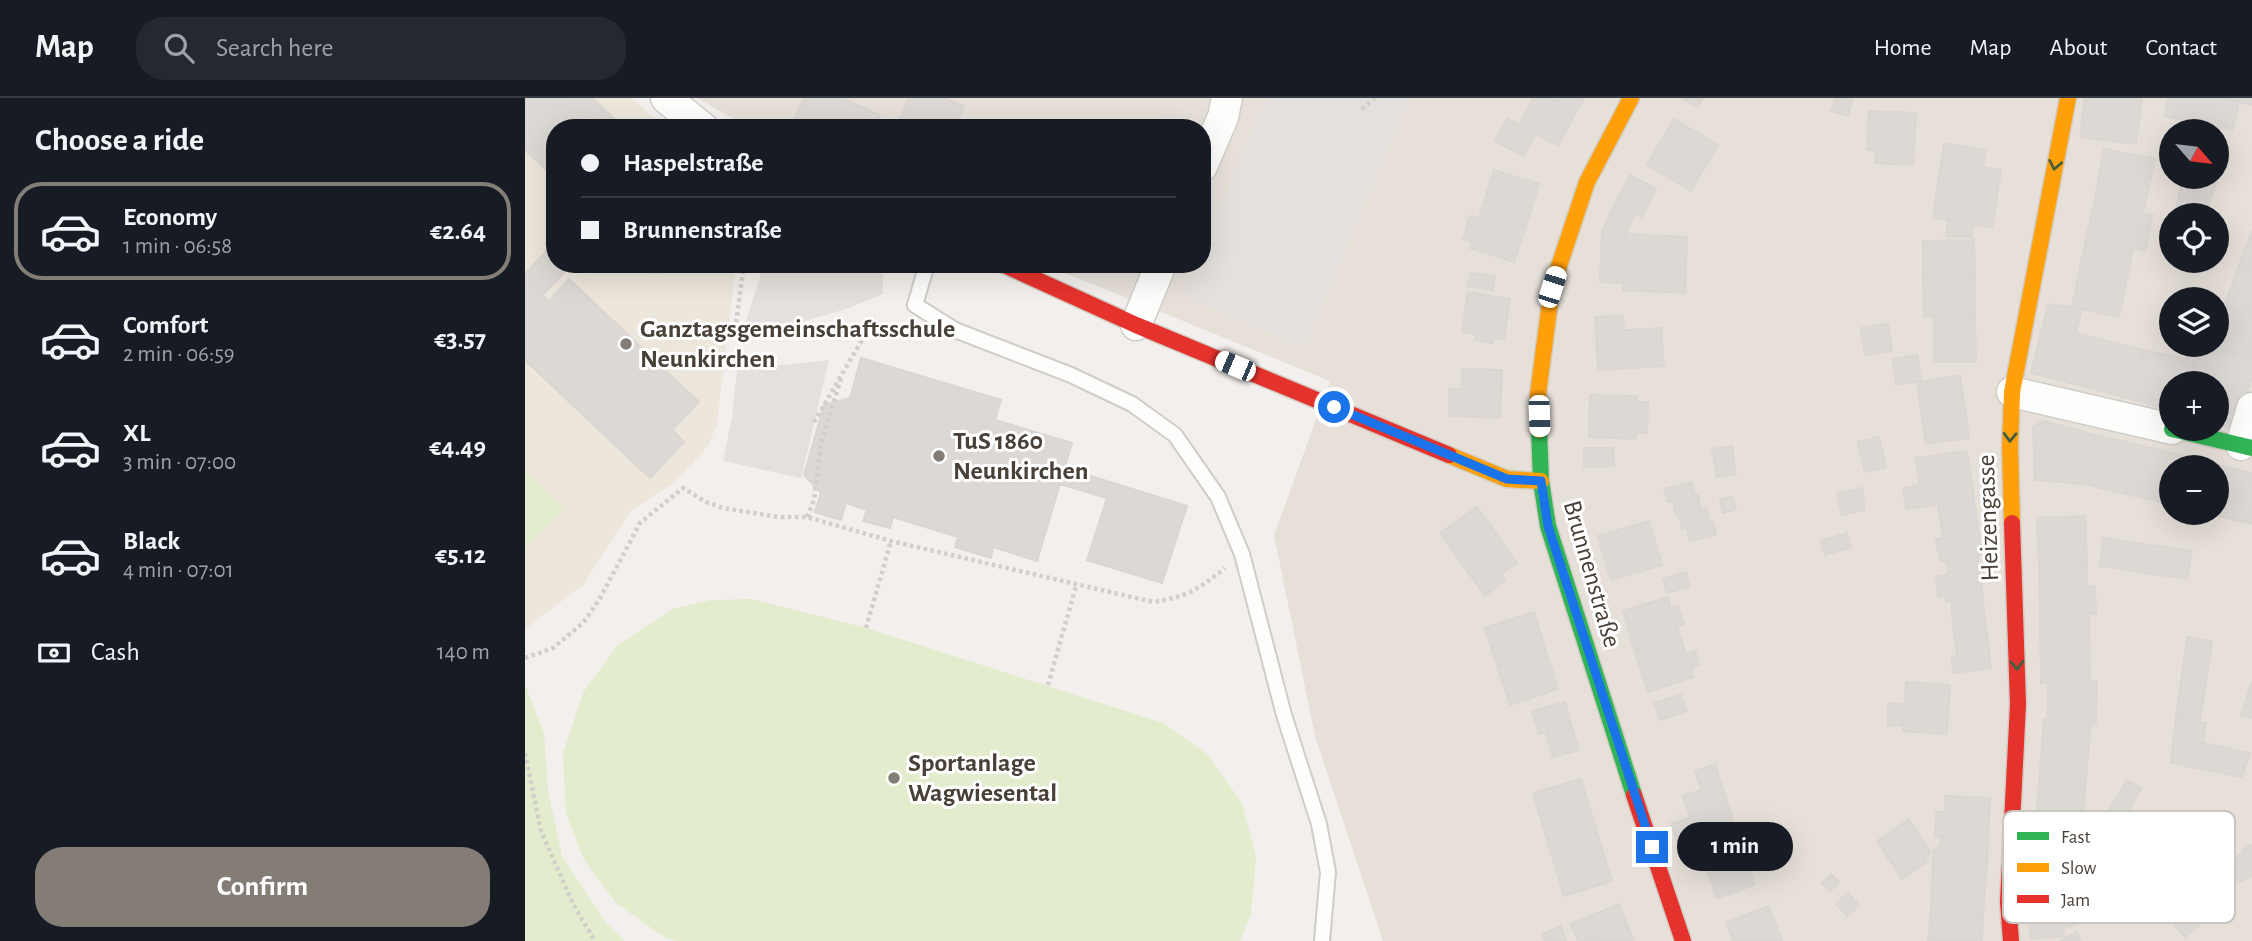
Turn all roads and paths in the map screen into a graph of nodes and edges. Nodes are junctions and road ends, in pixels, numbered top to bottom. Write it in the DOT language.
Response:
graph roads {
  1 [pos="666,98"];
  2 [pos="1227,98"];
  3 [pos="1375,98"];
  4 [pos="1631,98"];
  5 [pos="2068,98"];
  6 [pos="1362,108"];
  7 [pos="692,119"];
  8 [pos="1211,145"];
  9 [pos="743,273"];
  10 [pos="924,273"];
  11 [pos="1022,273"];
  12 [pos="1157,273"];
  13 [pos="876,318"];
  14 [pos="1136,325"];
  15 [pos="740,343"];
  16 [pos="841,379"];
  17 [pos="2012,392"];
  18 [pos="2252,408"];
  19 [pos="814,422"];
  20 [pos="2159,426"];
  21 [pos="2224,441"];
  22 [pos="2246,446"];
  23 [pos="1541,481"];
  24 [pos="807,517"];
  25 [pos="891,541"];
  26 [pos="1242,554"];
  27 [pos="1076,586"];
  28 [pos="866,628"];
  29 [pos="525,658"];
  30 [pos="1048,685"];
  31 [pos="525,754"];
  32 [pos="2013,811"];
  33 [pos="2010,923"];
  34 [pos="595,941"];
  35 [pos="1322,941"];
  36 [pos="1683,941"];
  37 [pos="2011,941"];
  1 -- 7 [label="street"];
  2 -- 8 [label="street"];
  3 -- 6 [label="path"];
  4 -- 23 [label="street, Brunnenstraße"];
  5 -- 17 [label="street, Heizengasse, one-way"];
  9 -- 15 [label="path"];
  10 -- 26 [label="lane"];
  11 -- 14 [label="street"];
  12 -- 14 [label="street"];
  13 -- 16 [label="path"];
  14 -- 23 [label="street"];
  16 -- 19 [label="path"];
  16 -- 24 [label="path"];
  17 -- 20 [label="street"];
  17 -- 32 [label="street, Heizengasse, one-way"];
  18 -- 22 [label="street"];
  21 -- 22 [label="street"];
  23 -- 36 [label="street, Brunnenstraße"];
  24 -- 25 [label="path"];
  24 -- 29 [label="path"];
  25 -- 27 [label="path"];
  25 -- 28 [label="path"];
  26 -- 27 [label="path"];
  26 -- 35 [label="lane"];
  27 -- 30 [label="path"];
  31 -- 34 [label="path"];
  33 -- 37 [label="street, Heizengasse, one-way"];
}
